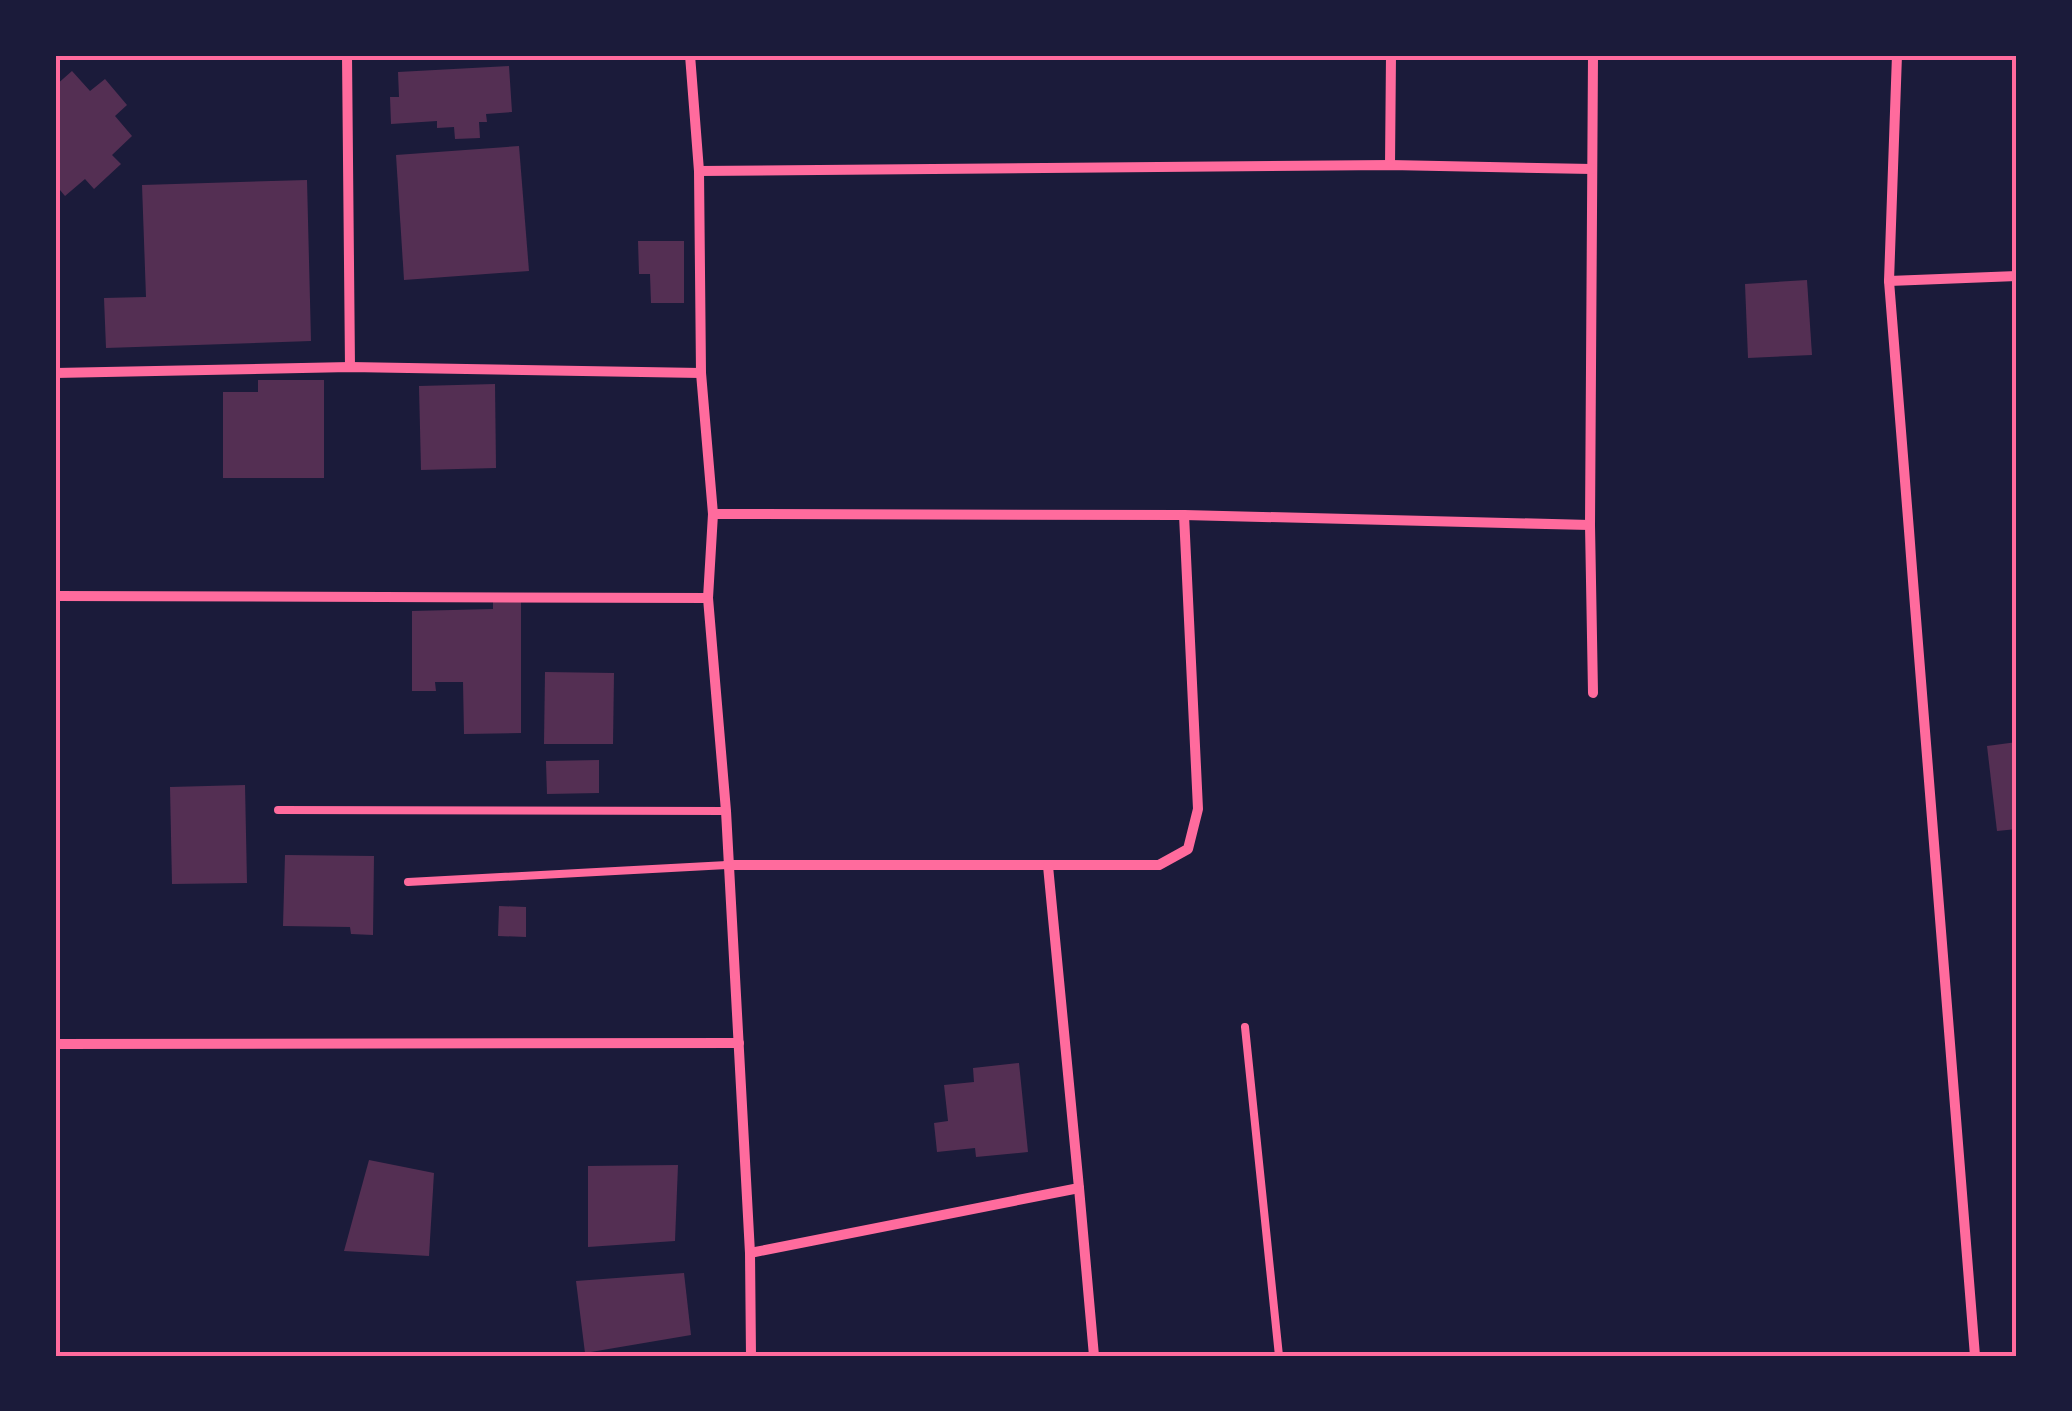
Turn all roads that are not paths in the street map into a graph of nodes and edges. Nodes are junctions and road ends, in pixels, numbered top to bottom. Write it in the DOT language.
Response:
graph roads {
  1 [pos="347,55"];
  2 [pos="690,55"];
  3 [pos="1391,55"];
  4 [pos="1592,55"];
  5 [pos="1897,55"];
  6 [pos="1390,165"];
  7 [pos="1592,169"];
  8 [pos="699,171"];
  9 [pos="2017,276"];
  10 [pos="1888,281"];
  11 [pos="350,366"];
  12 [pos="55,373"];
  13 [pos="700,373"];
  14 [pos="713,514"];
  15 [pos="1184,515"];
  16 [pos="1590,525"];
  17 [pos="55,596"];
  18 [pos="708,598"];
  19 [pos="1593,693"];
  20 [pos="278,810"];
  21 [pos="726,810"];
  22 [pos="727,865"];
  23 [pos="1048,866"];
  24 [pos="408,882"];
  25 [pos="1245,1027"];
  26 [pos="739,1043"];
  27 [pos="55,1044"];
  28 [pos="1079,1188"];
  29 [pos="750,1253"];
  30 [pos="751,1356"];
  31 [pos="1094,1356"];
  32 [pos="1279,1356"];
  33 [pos="1975,1356"];
  1 -- 11 [label="street"];
  2 -- 8 [label="street"];
  3 -- 6 [label="street"];
  4 -- 7 [label="street"];
  5 -- 10 [label="street"];
  6 -- 7 [label="street"];
  6 -- 8 [label="street"];
  7 -- 16 [label="street"];
  8 -- 13 [label="street"];
  9 -- 10 [label="street"];
  10 -- 33 [label="street"];
  11 -- 12 [label="street"];
  11 -- 13 [label="street"];
  13 -- 14 [label="street"];
  14 -- 15 [label="street"];
  14 -- 18 [label="street"];
  15 -- 16 [label="street"];
  15 -- 23 [label="street"];
  16 -- 19 [label="street"];
  17 -- 18 [label="street"];
  18 -- 21 [label="street"];
  20 -- 21 [label="lane"];
  21 -- 22 [label="street"];
  22 -- 23 [label="street"];
  22 -- 24 [label="lane"];
  22 -- 26 [label="street"];
  23 -- 28 [label="street"];
  25 -- 32 [label="lane"];
  26 -- 27 [label="street"];
  26 -- 29 [label="street"];
  28 -- 29 [label="street"];
  28 -- 31 [label="street"];
  29 -- 30 [label="street"];
}
